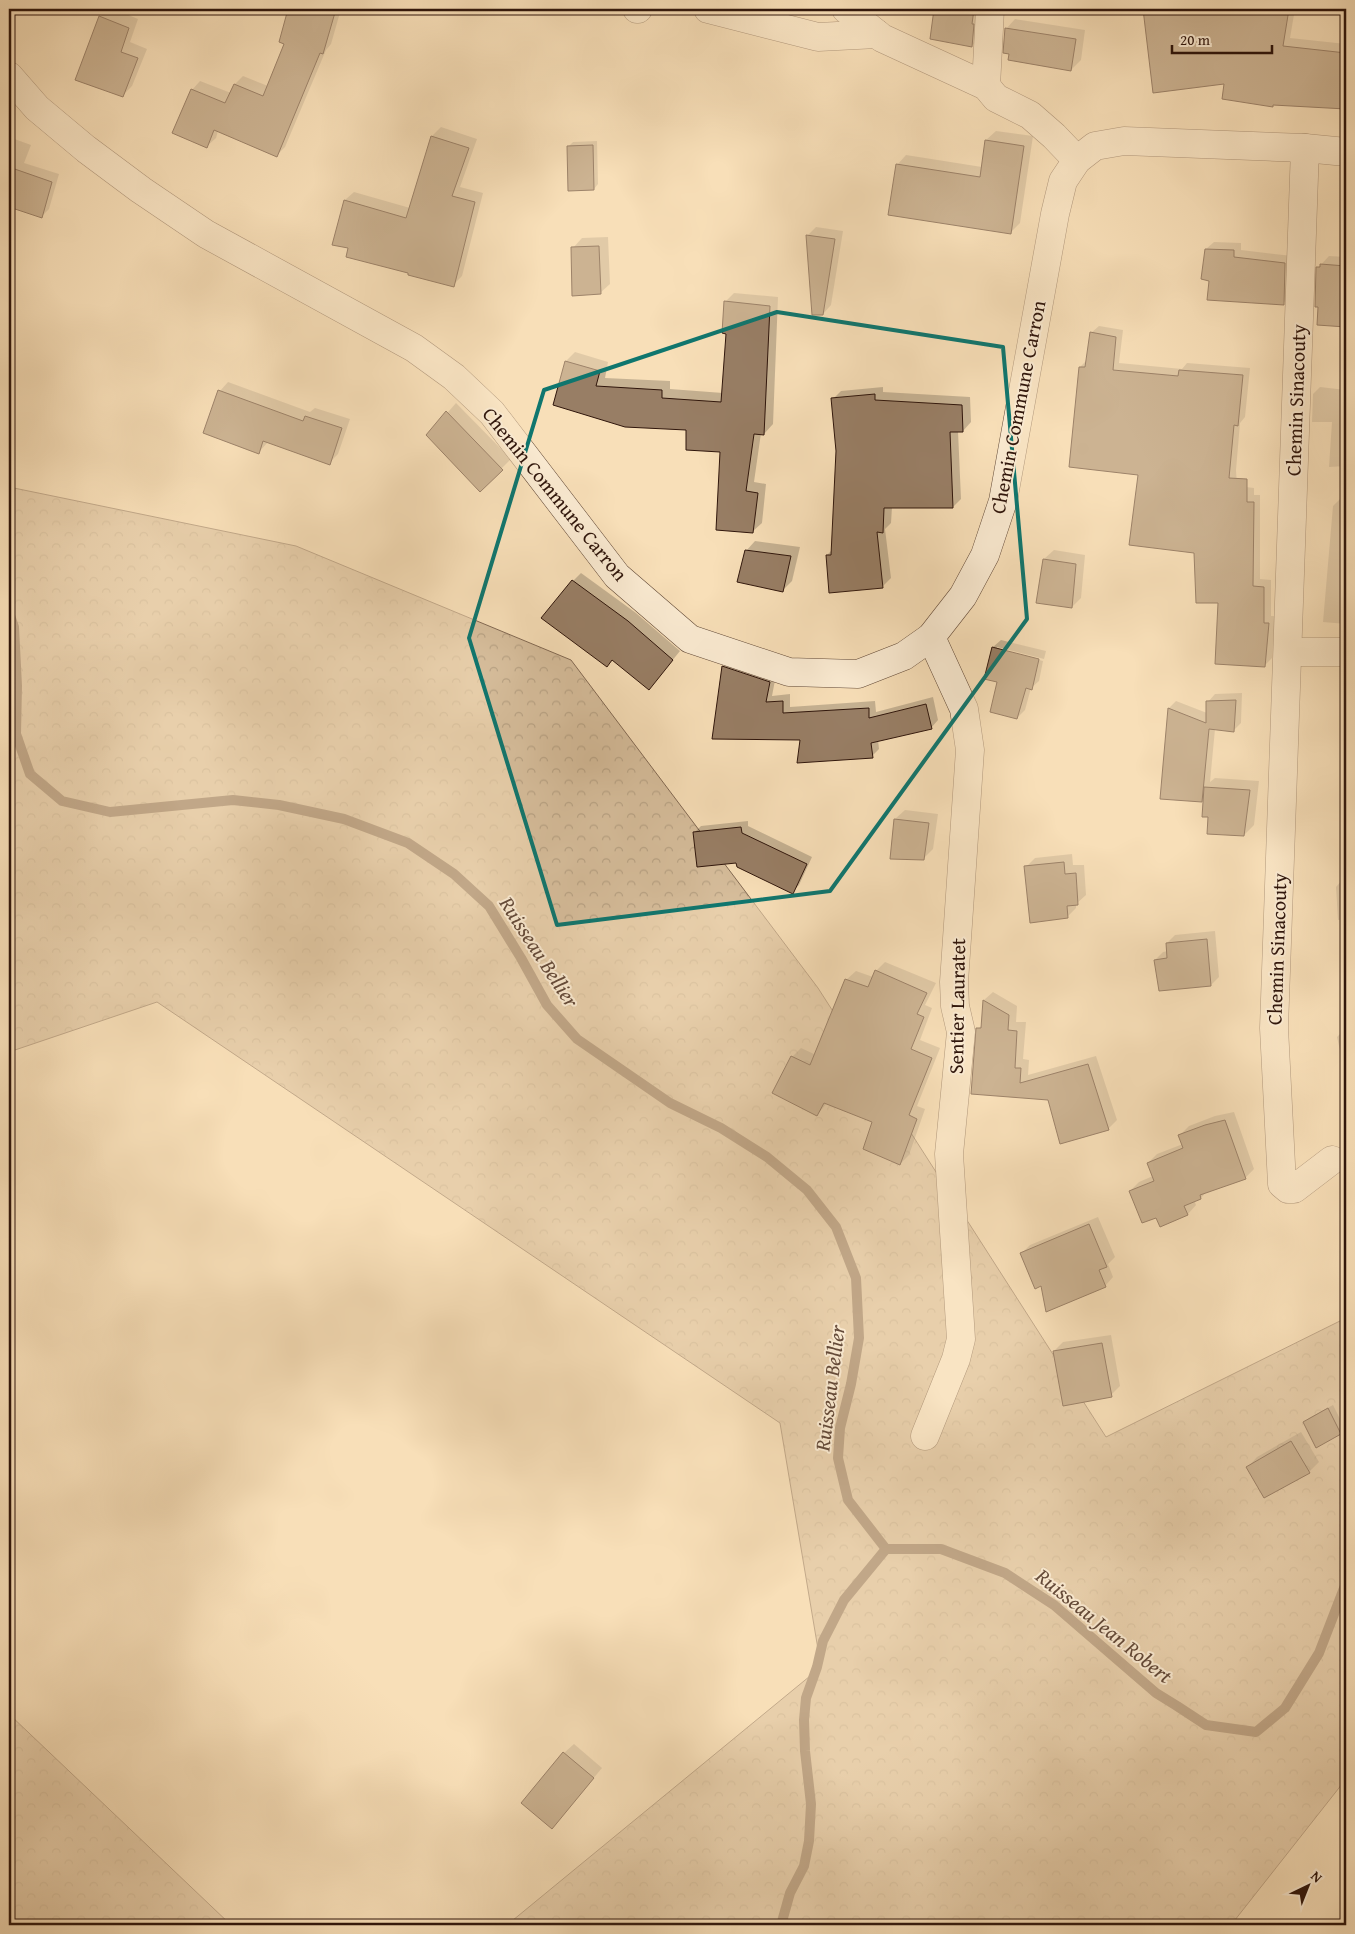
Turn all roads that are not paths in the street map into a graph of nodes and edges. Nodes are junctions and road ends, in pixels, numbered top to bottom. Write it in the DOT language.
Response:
graph roads {
  1 [pos="708,9"];
  2 [pos="846,9"];
  3 [pos="990,9"];
  4 [pos="876,34"];
  5 [pos="9,76"];
  6 [pos="986,86"];
  7 [pos="1305,148"];
  8 [pos="1346,152"];
  9 [pos="1077,160"];
  10 [pos="931,637"];
  11 [pos="1288,652"];
  12 [pos="1346,652"];
  13 [pos="1332,1160"];
  14 [pos="925,1436"];
  1 -- 4 [label="street"];
  2 -- 4 [label="street"];
  3 -- 6 [label="street"];
  4 -- 6 [label="street"];
  5 -- 10 [label="street, Chemin Commune Carron"];
  6 -- 9 [label="street"];
  7 -- 8 [label="street, Chemin Commune Carron"];
  7 -- 9 [label="street, Chemin Commune Carron"];
  7 -- 11 [label="street, Chemin Sinacouty"];
  9 -- 10 [label="street, Chemin Commune Carron"];
  10 -- 14 [label="street, Sentier Lauratet"];
  11 -- 12 [label="street"];
  11 -- 13 [label="street, Chemin Sinacouty"];
}
